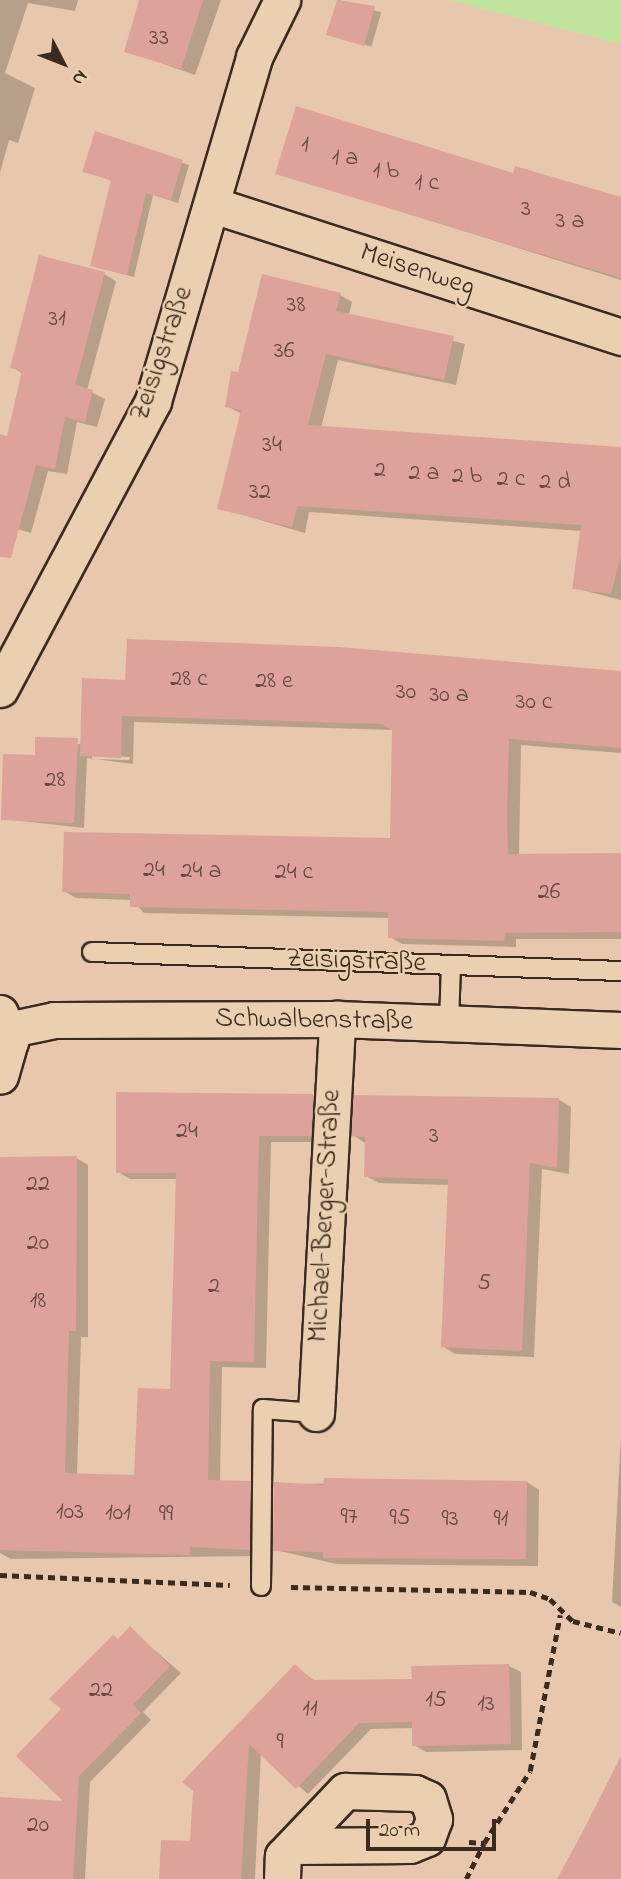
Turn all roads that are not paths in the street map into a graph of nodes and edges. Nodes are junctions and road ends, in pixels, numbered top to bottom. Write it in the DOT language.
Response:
graph roads {
  1 [pos="282,0"];
  2 [pos="212,205"];
  3 [pos="621,337"];
  4 [pos="0,689"];
  5 [pos="92,952"];
  6 [pos="451,965"];
  7 [pos="621,971"];
  8 [pos="337,1019"];
  9 [pos="4,1021"];
  10 [pos="449,1024"];
  11 [pos="621,1030"];
  12 [pos="0,1076"];
  13 [pos="316,1413"];
  14 [pos="261,1586"];
  15 [pos="294,1846"];
  16 [pos="282,1879"];
  1 -- 2 [label="street, Zeisigstraße"];
  2 -- 3 [label="street, Meisenweg"];
  2 -- 4 [label="street, Zeisigstraße"];
  5 -- 6 [label="lane, Zeisigstraße"];
  6 -- 7 [label="lane, Zeisigstraße"];
  6 -- 10 [label="lane"];
  8 -- 9 [label="street, Schwalbenstraße"];
  8 -- 10 [label="street, Schwalbenstraße"];
  8 -- 13 [label="street, Michael-Berger-Straße"];
  9 -- 12 [label="street, Schwalbenstraße"];
  10 -- 11 [label="street, Schwalbenstraße"];
  13 -- 14 [label="lane"];
  15 -- 15 [label="street"];
  15 -- 16 [label="street"];
}
